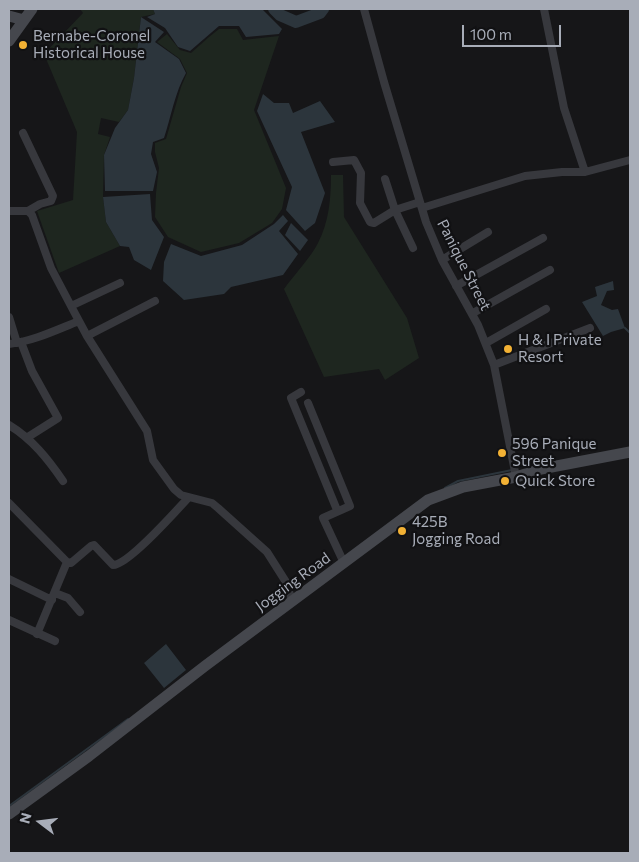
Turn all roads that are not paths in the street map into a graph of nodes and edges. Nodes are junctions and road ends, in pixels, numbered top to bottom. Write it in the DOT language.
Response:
graph roads {
  1 [pos="32,9"];
  2 [pos="364,9"];
  3 [pos="544,9"];
  4 [pos="9,16"];
  5 [pos="24,20"];
  6 [pos="9,41"];
  7 [pos="24,133"];
  8 [pos="630,160"];
  9 [pos="333,162"];
  10 [pos="585,172"];
  11 [pos="385,179"];
  12 [pos="421,205"];
  13 [pos="395,210"];
  14 [pos="28,211"];
  15 [pos="9,212"];
  16 [pos="488,232"];
  17 [pos="543,238"];
  18 [pos="414,248"];
  19 [pos="442,260"];
  20 [pos="550,270"];
  21 [pos="120,283"];
  22 [pos="456,286"];
  23 [pos="155,302"];
  24 [pos="71,306"];
  25 [pos="546,309"];
  26 [pos="472,313"];
  27 [pos="9,317"];
  28 [pos="79,320"];
  29 [pos="590,328"];
  30 [pos="87,336"];
  31 [pos="16,343"];
  32 [pos="486,344"];
  33 [pos="494,365"];
  34 [pos="301,392"];
  35 [pos="308,403"];
  36 [pos="9,425"];
  37 [pos="28,437"];
  38 [pos="630,452"];
  39 [pos="516,477"];
  40 [pos="63,481"];
  41 [pos="188,498"];
  42 [pos="9,503"];
  43 [pos="337,510"];
  44 [pos="68,562"];
  45 [pos="344,564"];
  46 [pos="9,579"];
  47 [pos="54,597"];
  48 [pos="292,601"];
  49 [pos="80,612"];
  50 [pos="9,620"];
  51 [pos="37,634"];
  52 [pos="55,642"];
  53 [pos="9,814"];
  1 -- 5 [label="street"];
  2 -- 12 [label="street, Panique Street"];
  3 -- 10 [label="street"];
  4 -- 5 [label="street"];
  5 -- 6 [label="street"];
  7 -- 14 [label="street"];
  8 -- 10 [label="street"];
  9 -- 13 [label="street"];
  10 -- 12 [label="street"];
  11 -- 13 [label="street"];
  12 -- 13 [label="street"];
  12 -- 19 [label="street, Panique Street"];
  13 -- 18 [label="street"];
  14 -- 15 [label="street"];
  14 -- 24 [label="street"];
  16 -- 19 [label="street"];
  17 -- 22 [label="street"];
  19 -- 22 [label="street, Panique Street"];
  20 -- 26 [label="street"];
  21 -- 24 [label="street"];
  22 -- 26 [label="street, Panique Street"];
  23 -- 30 [label="street"];
  24 -- 28 [label="street"];
  25 -- 32 [label="street"];
  26 -- 32 [label="street, Panique Street"];
  27 -- 31 [label="street"];
  28 -- 30 [label="street"];
  28 -- 31 [label="street"];
  29 -- 33 [label="street"];
  30 -- 41 [label="street"];
  31 -- 37 [label="street"];
  32 -- 33 [label="street, Panique Street"];
  33 -- 39 [label="street, Panique Street"];
  34 -- 43 [label="street"];
  35 -- 43 [label="street"];
  36 -- 37 [label="street"];
  37 -- 40 [label="street"];
  38 -- 39 [label="street, Jogging Road"];
  39 -- 45 [label="street, Jogging Road"];
  41 -- 44 [label="street"];
  41 -- 48 [label="street"];
  42 -- 44 [label="street"];
  43 -- 45 [label="street"];
  44 -- 47 [label="street"];
  45 -- 48 [label="street, Jogging Road"];
  46 -- 47 [label="street"];
  47 -- 49 [label="street"];
  47 -- 51 [label="street"];
  48 -- 53 [label="street, Jogging Road"];
  50 -- 51 [label="street"];
  51 -- 52 [label="street"];
}
